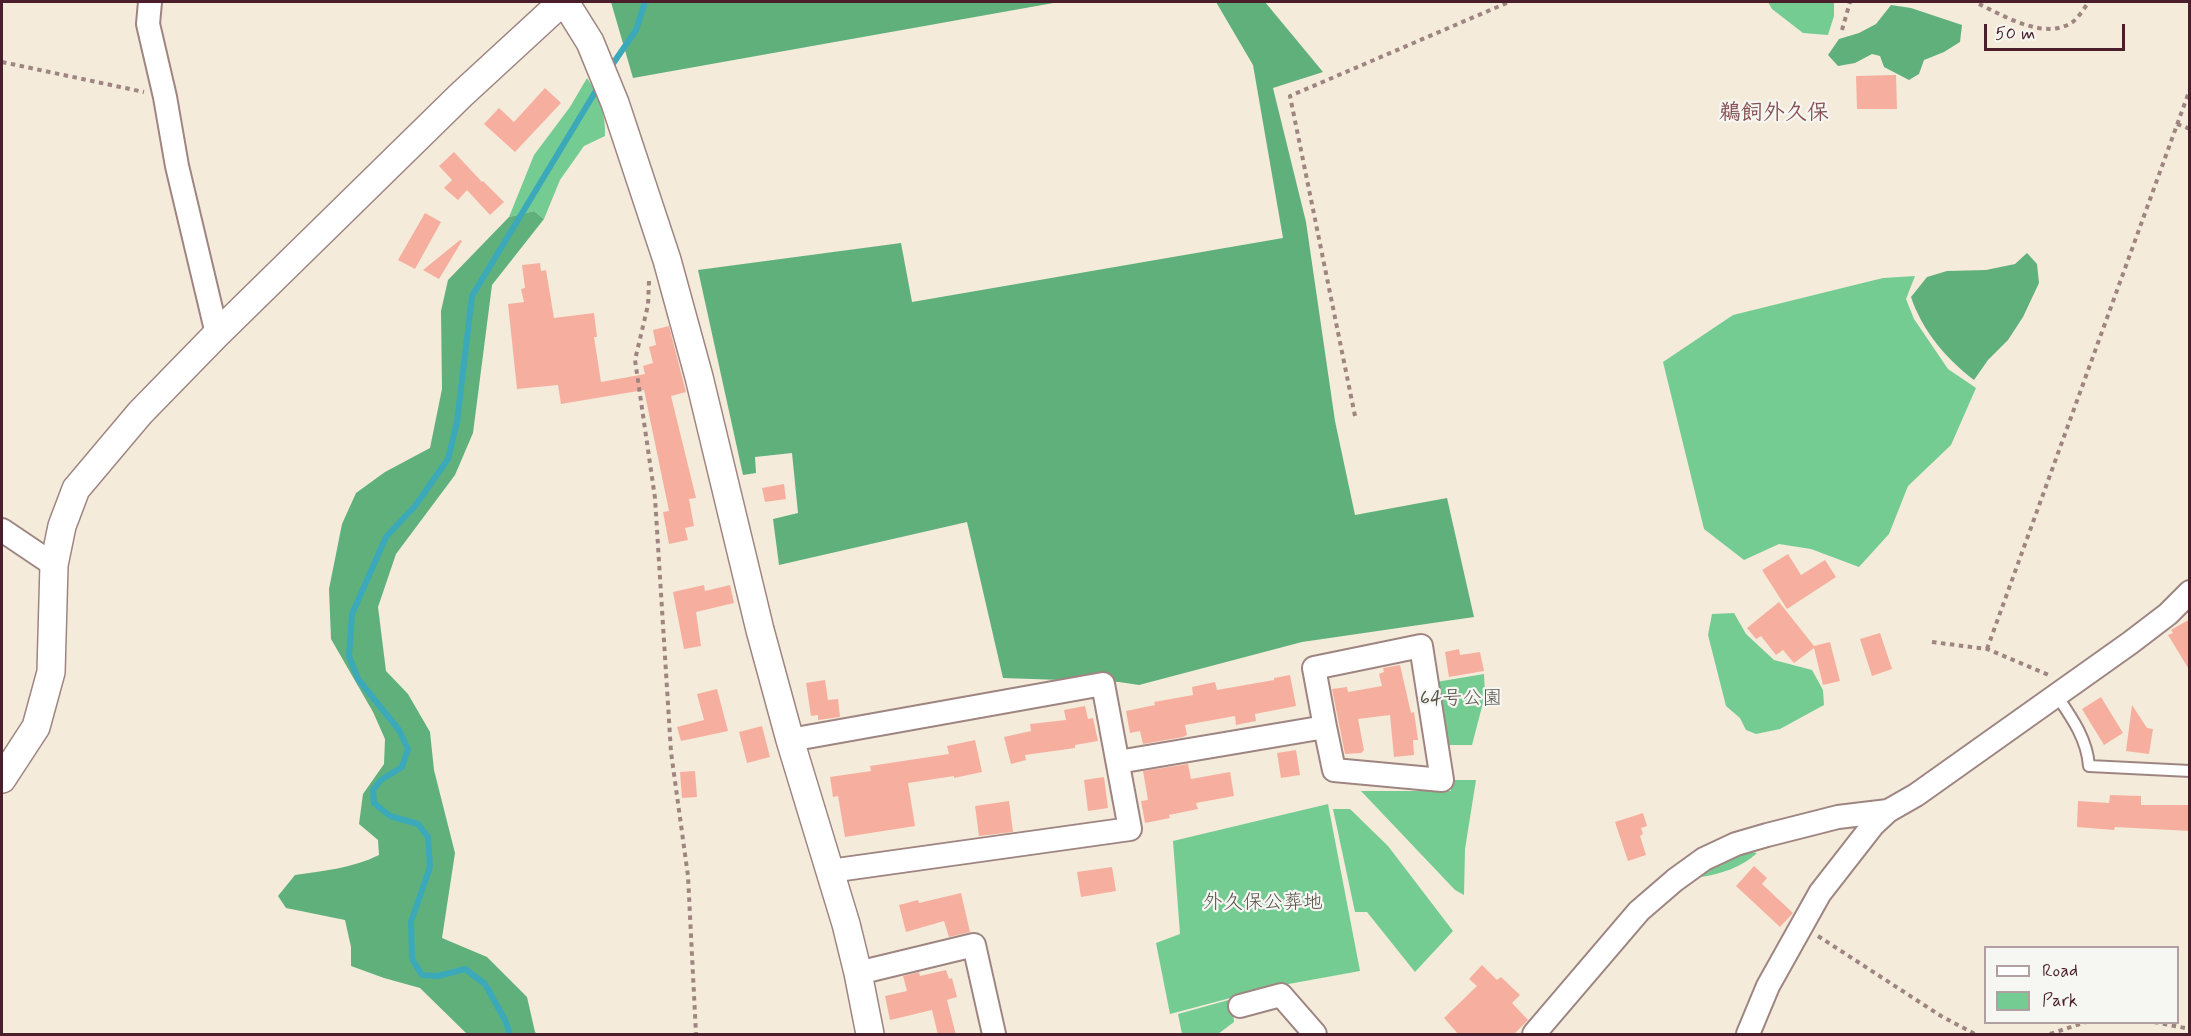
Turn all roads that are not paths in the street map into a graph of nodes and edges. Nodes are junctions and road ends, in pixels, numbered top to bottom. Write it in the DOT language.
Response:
graph roads {
  1 [pos="150,2"];
  2 [pos="563,2"];
  3 [pos="217,334"];
  4 [pos="2,530"];
  5 [pos="54,565"];
  6 [pos="2190,592"];
  7 [pos="2060,693"];
  8 [pos="1325,727"];
  9 [pos="790,740"];
  10 [pos="1118,762"];
  11 [pos="2190,771"];
  12 [pos="2,779"];
  13 [pos="1888,811"];
  14 [pos="830,871"];
  15 [pos="858,973"];
  16 [pos="1240,1006"];
  17 [pos="870,1035"];
  18 [pos="994,1035"];
  19 [pos="1315,1035"];
  20 [pos="1534,1035"];
  21 [pos="1748,1035"];
  1 -- 3 [label="street"];
  2 -- 3 [label="street"];
  2 -- 9 [label="street"];
  3 -- 5 [label="street"];
  4 -- 5 [label="street"];
  5 -- 12 [label="street"];
  6 -- 7 [label="street"];
  7 -- 11 [label="lane"];
  7 -- 13 [label="street"];
  8 -- 8 [label="street"];
  8 -- 10 [label="street"];
  9 -- 10 [label="street"];
  9 -- 14 [label="street"];
  10 -- 14 [label="street"];
  13 -- 20 [label="street"];
  13 -- 21 [label="street"];
  14 -- 15 [label="street"];
  15 -- 17 [label="street"];
  15 -- 18 [label="street"];
  16 -- 19 [label="street"];
}
